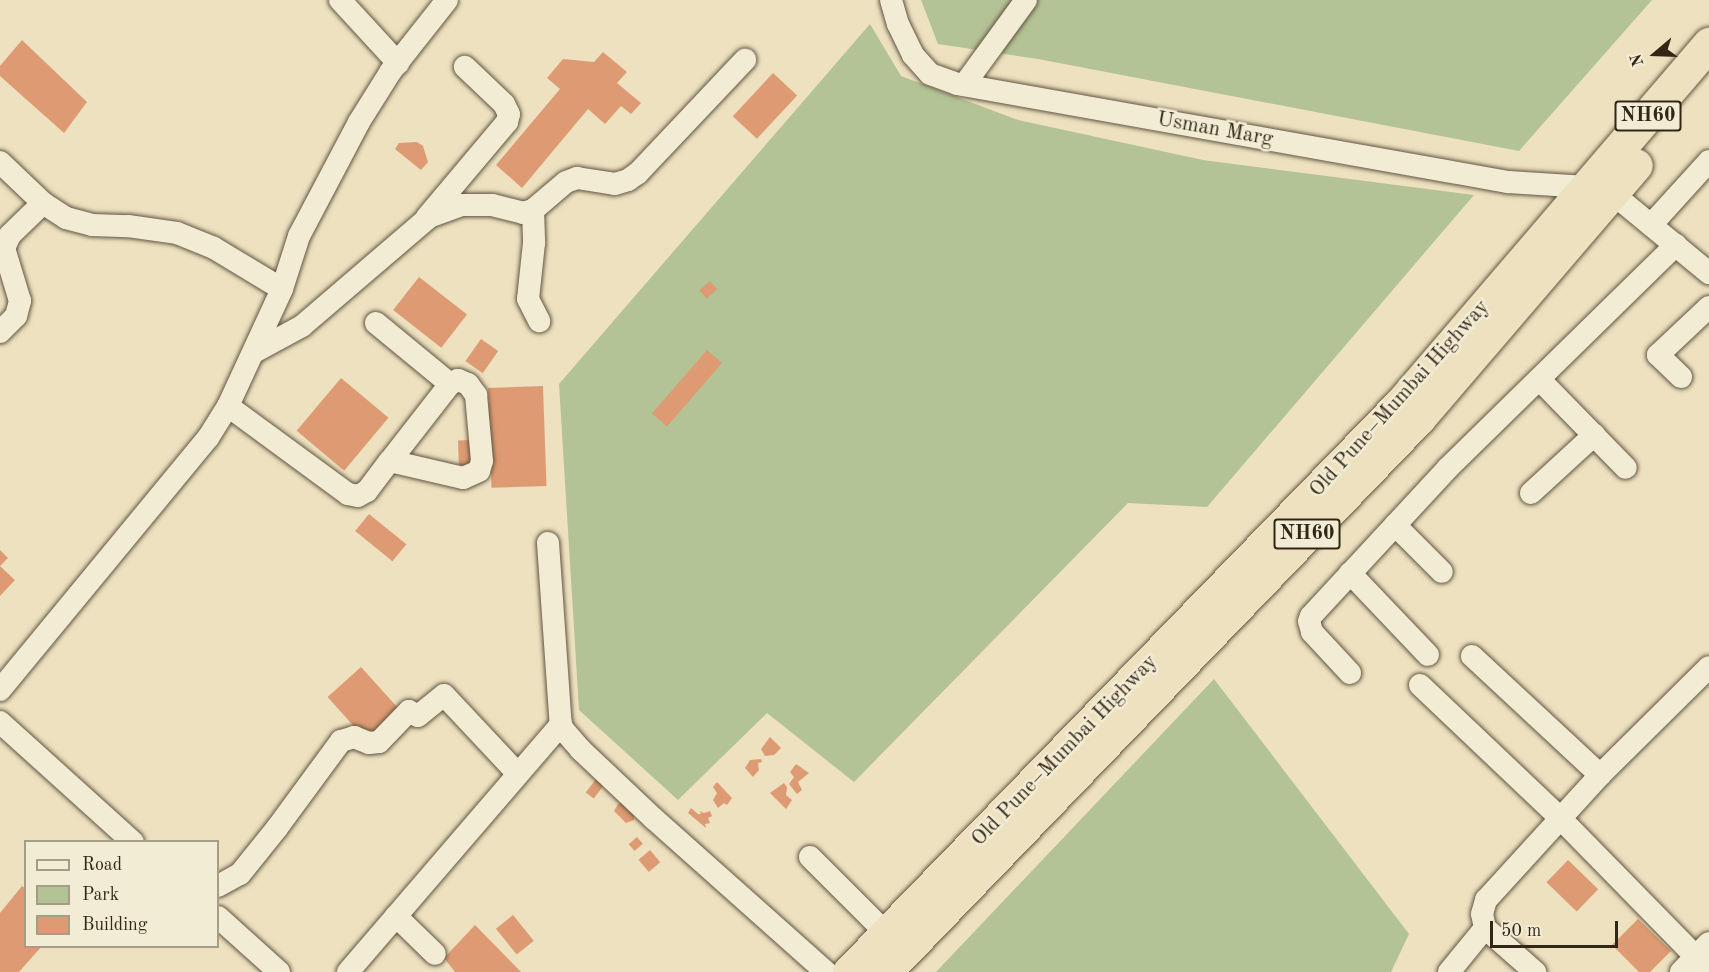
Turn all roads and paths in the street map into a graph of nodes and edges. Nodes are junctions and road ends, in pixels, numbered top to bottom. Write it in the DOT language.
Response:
graph roads {
  1 [pos="340,0"];
  2 [pos="447,0"];
  3 [pos="1026,0"];
  4 [pos="894,2"];
  5 [pos="1709,44"];
  6 [pos="745,60"];
  7 [pos="398,63"];
  8 [pos="465,67"];
  9 [pos="1709,80"];
  10 [pos="964,86"];
  11 [pos="1709,161"];
  12 [pos="0,162"];
  13 [pos="1599,190"];
  14 [pos="43,203"];
  15 [pos="533,210"];
  16 [pos="424,221"];
  17 [pos="1651,225"];
  18 [pos="1676,245"];
  19 [pos="2,247"];
  20 [pos="1709,273"];
  21 [pos="282,289"];
  22 [pos="1709,307"];
  23 [pos="539,321"];
  24 [pos="376,323"];
  25 [pos="0,332"];
  26 [pos="254,352"];
  27 [pos="1681,377"];
  28 [pos="1539,379"];
  29 [pos="450,384"];
  30 [pos="228,406"];
  31 [pos="1594,435"];
  32 [pos="390,461"];
  33 [pos="1626,468"];
  34 [pos="1531,493"];
  35 [pos="1395,525"];
  36 [pos="548,543"];
  37 [pos="1350,573"];
  38 [pos="1442,573"];
  39 [pos="1428,656"];
  40 [pos="1472,656"];
  41 [pos="1709,667"];
  42 [pos="1350,673"];
  43 [pos="1420,685"];
  44 [pos="0,690"];
  45 [pos="0,722"];
  46 [pos="561,724"];
  47 [pos="518,774"];
  48 [pos="1600,775"];
  49 [pos="1561,819"];
  50 [pos="131,840"];
  51 [pos="810,857"];
  52 [pos="219,885"];
  53 [pos="396,916"];
  54 [pos="219,918"];
  55 [pos="1485,928"];
  56 [pos="887,934"];
  57 [pos="435,954"];
  58 [pos="1699,961"];
  59 [pos="279,972"];
  60 [pos="348,972"];
  61 [pos="826,972"];
  62 [pos="849,972"];
  63 [pos="885,972"];
  64 [pos="1449,972"];
  65 [pos="1535,972"];
  1 -- 7 [label="street"];
  2 -- 7 [label="street"];
  3 -- 10 [label="street"];
  4 -- 10 [label="street, Usman Marg"];
  5 -- 13 [label="highway, Old Pune–Mumbai Highway / NH60"];
  6 -- 15 [label="street"];
  7 -- 21 [label="street"];
  8 -- 16 [label="street"];
  9 -- 13 [label="highway, Old Pune–Mumbai Highway / NH60"];
  10 -- 13 [label="street, Usman Marg"];
  11 -- 17 [label="street"];
  12 -- 14 [label="street"];
  13 -- 17 [label="street"];
  13 -- 56 [label="highway, Old Pune–Mumbai Highway / NH60"];
  13 -- 63 [label="highway, Old Pune–Mumbai Highway / NH60"];
  14 -- 19 [label="street"];
  14 -- 21 [label="street"];
  15 -- 16 [label="street"];
  15 -- 23 [label="street"];
  16 -- 26 [label="street"];
  17 -- 18 [label="street"];
  18 -- 20 [label="street"];
  18 -- 28 [label="street"];
  19 -- 25 [label="street"];
  21 -- 26 [label="street"];
  22 -- 27 [label="street"];
  24 -- 29 [label="street"];
  26 -- 30 [label="street"];
  28 -- 31 [label="street"];
  28 -- 35 [label="street"];
  29 -- 32 [label="street"];
  29 -- 32 [label="street"];
  30 -- 32 [label="street"];
  30 -- 44 [label="street"];
  31 -- 33 [label="street"];
  31 -- 34 [label="street"];
  35 -- 37 [label="street"];
  35 -- 38 [label="street"];
  36 -- 46 [label="street"];
  37 -- 39 [label="street"];
  37 -- 42 [label="street"];
  40 -- 48 [label="street"];
  41 -- 48 [label="street"];
  43 -- 49 [label="street"];
  45 -- 50 [label="street"];
  46 -- 47 [label="street"];
  46 -- 61 [label="street"];
  47 -- 52 [label="street"];
  47 -- 53 [label="street"];
  48 -- 49 [label="street"];
  49 -- 55 [label="street"];
  49 -- 58 [label="street"];
  51 -- 56 [label="street"];
  53 -- 57 [label="street"];
  53 -- 60 [label="street"];
  54 -- 59 [label="street"];
  55 -- 64 [label="street"];
  55 -- 65 [label="street"];
  56 -- 62 [label="highway, Old Pune–Mumbai Highway / NH60"];
}
